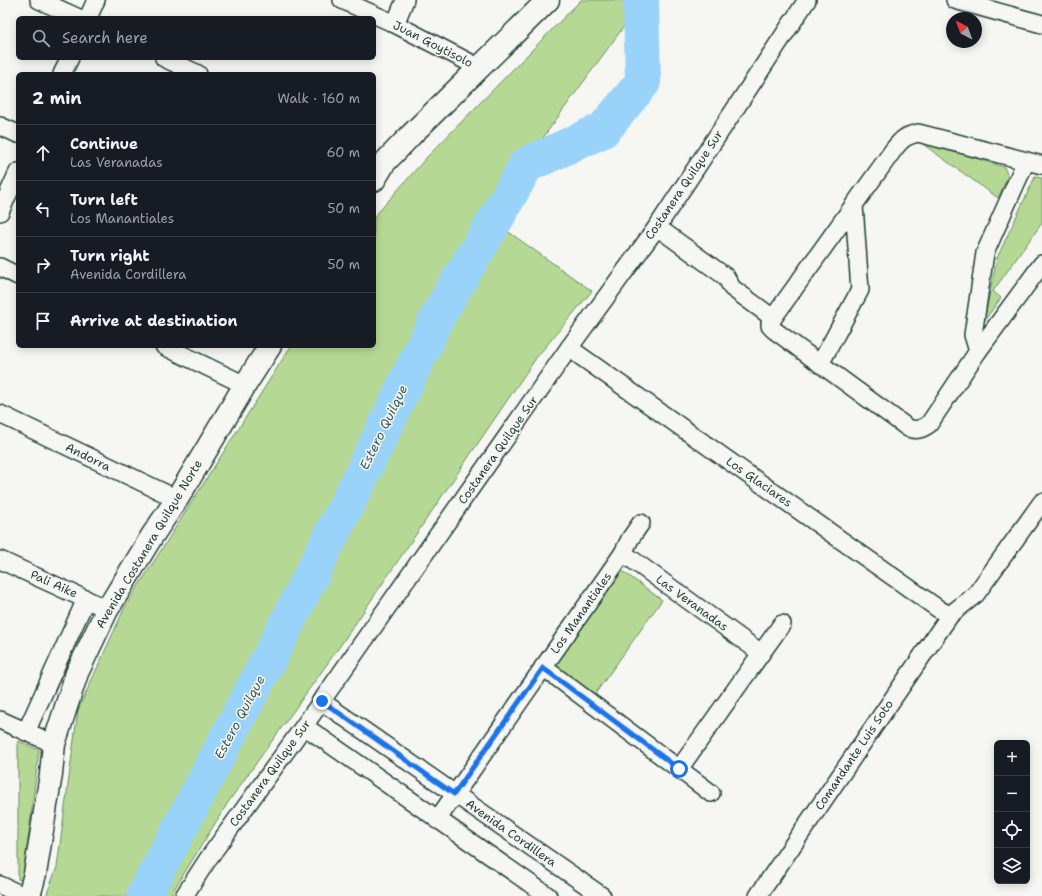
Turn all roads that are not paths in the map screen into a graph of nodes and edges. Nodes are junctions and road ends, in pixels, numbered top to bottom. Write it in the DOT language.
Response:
graph roads {
  1 [pos="39,0"];
  2 [pos="96,0"];
  3 [pos="342,0"];
  4 [pos="405,0"];
  5 [pos="548,0"];
  6 [pos="807,0"];
  7 [pos="955,0"];
  8 [pos="75,16"];
  9 [pos="89,16"];
  10 [pos="395,24"];
  11 [pos="1042,24"];
  12 [pos="69,60"];
  13 [pos="168,60"];
  14 [pos="480,68"];
  15 [pos="63,72"];
  16 [pos="194,72"];
  17 [pos="0,126"];
  18 [pos="16,133"];
  19 [pos="380,160"];
  20 [pos="1034,163"];
  21 [pos="376,173"];
  22 [pos="16,176"];
  23 [pos="854,205"];
  24 [pos="0,212"];
  25 [pos="657,227"];
  26 [pos="1042,264"];
  27 [pos="0,267"];
  28 [pos="16,275"];
  29 [pos="773,318"];
  30 [pos="168,348"];
  31 [pos="269,348"];
  32 [pos="569,348"];
  33 [pos="978,351"];
  34 [pos="820,364"];
  35 [pos="245,385"];
  36 [pos="0,414"];
  37 [pos="177,499"];
  38 [pos="1042,502"];
  39 [pos="641,523"];
  40 [pos="623,553"];
  41 [pos="0,560"];
  42 [pos="86,599"];
  43 [pos="108,610"];
  44 [pos="950,615"];
  45 [pos="782,624"];
  46 [pos="761,653"];
  47 [pos="543,668"];
  48 [pos="322,701"];
  49 [pos="0,720"];
  50 [pos="304,726"];
  51 [pos="26,732"];
  52 [pos="54,744"];
  53 [pos="679,769"];
  54 [pos="711,793"];
  55 [pos="454,794"];
  56 [pos="437,820"];
  57 [pos="0,885"];
  58 [pos="24,896"];
  59 [pos="29,896"];
  60 [pos="184,896"];
  61 [pos="548,896"];
  62 [pos="602,896"];
  63 [pos="758,896"];
  1 -- 8 [label="street"];
  2 -- 9 [label="street"];
  3 -- 10 [label="street, Juan Goytisolo"];
  4 -- 10 [label="street"];
  5 -- 14 [label="main road"];
  6 -- 25 [label="street, Costanera Quilque Sur"];
  7 -- 11 [label="street"];
  10 -- 14 [label="street, Juan Goytisolo"];
  12 -- 15 [label="street"];
  13 -- 16 [label="street"];
  14 -- 19 [label="main road"];
  17 -- 18 [label="street"];
  19 -- 21 [label="main road"];
  20 -- 23 [label="street"];
  20 -- 33 [label="street"];
  22 -- 24 [label="street"];
  23 -- 29 [label="street"];
  23 -- 34 [label="street"];
  25 -- 29 [label="street"];
  25 -- 32 [label="street, Costanera Quilque Sur"];
  26 -- 33 [label="street"];
  27 -- 28 [label="street"];
  29 -- 34 [label="street"];
  30 -- 35 [label="street"];
  31 -- 35 [label="main road, Avenida Costanera Quilque Norte"];
  32 -- 44 [label="street, Los Glaciares"];
  32 -- 48 [label="street, Costanera Quilque Sur"];
  33 -- 34 [label="street"];
  35 -- 37 [label="main road, Avenida Costanera Quilque Norte"];
  36 -- 37 [label="street, Andorra"];
  37 -- 43 [label="main road, Avenida Costanera Quilque Norte"];
  38 -- 44 [label="street"];
  39 -- 40 [label="street, Los Manantiales"];
  40 -- 46 [label="street, Las Veranadas"];
  40 -- 47 [label="street, Los Manantiales"];
  41 -- 42 [label="street, Pali Aike"];
  42 -- 43 [label="street, Pali Aike"];
  42 -- 51 [label="street, Avenida Costanera Quilque Norte"];
  43 -- 52 [label="main road, Avenida Costanera Quilque Norte"];
  44 -- 63 [label="street, Comandante Luis Soto"];
  45 -- 46 [label="street"];
  46 -- 53 [label="street"];
  47 -- 53 [label="street"];
  47 -- 55 [label="street, Los Manantiales"];
  48 -- 50 [label="street, Costanera Quilque Sur"];
  48 -- 55 [label="street, Avenida Cordillera"];
  49 -- 51 [label="street"];
  50 -- 56 [label="street"];
  50 -- 60 [label="street, Costanera Quilque Sur"];
  51 -- 52 [label="street"];
  52 -- 59 [label="main road, Avenida Costanera Quilque Norte"];
  53 -- 54 [label="street"];
  55 -- 56 [label="street, Los Manantiales"];
  55 -- 62 [label="street, Avenida Cordillera"];
  56 -- 61 [label="street"];
  57 -- 58 [label="street"];
}
